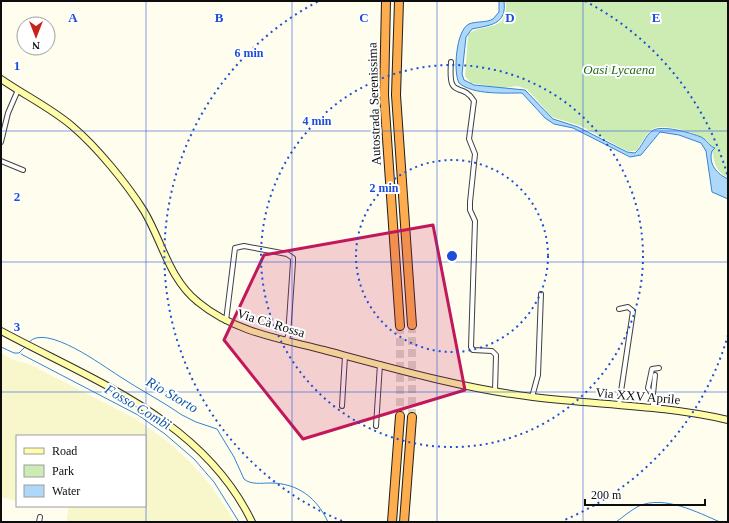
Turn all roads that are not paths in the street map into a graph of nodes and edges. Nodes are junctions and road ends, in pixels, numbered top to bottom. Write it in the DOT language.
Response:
graph roads {
  1 [pos="386,1"];
  2 [pos="399,1"];
  3 [pos="452,62"];
  4 [pos="1,79"];
  5 [pos="18,90"];
  6 [pos="1,142"];
  7 [pos="1,161"];
  8 [pos="23,170"];
  9 [pos="541,294"];
  10 [pos="619,308"];
  11 [pos="226,321"];
  12 [pos="412,325"];
  13 [pos="400,326"];
  14 [pos="1,331"];
  15 [pos="286,341"];
  16 [pos="345,356"];
  17 [pos="380,364"];
  18 [pos="659,368"];
  19 [pos="655,375"];
  20 [pos="495,391"];
  21 [pos="652,394"];
  22 [pos="532,397"];
  23 [pos="545,399"];
  24 [pos="619,405"];
  25 [pos="342,406"];
  26 [pos="654,408"];
  27 [pos="400,416"];
  28 [pos="412,417"];
  29 [pos="728,420"];
  30 [pos="376,426"];
  31 [pos="252,522"];
  32 [pos="392,522"];
  33 [pos="404,522"];
  1 -- 13 [label="highway, Autostrada Serenissima"];
  2 -- 12 [label="highway, Autostrada Serenissima"];
  3 -- 20 [label="street"];
  4 -- 5 [label="main road, Via Cà Rossa"];
  5 -- 6 [label="street"];
  5 -- 11 [label="main road, Via Cà Rossa"];
  7 -- 8 [label="street"];
  9 -- 22 [label="street"];
  10 -- 24 [label="street"];
  11 -- 15 [label="main road, Via Cà Rossa"];
  11 -- 15 [label="street"];
  14 -- 31 [label="main road"];
  15 -- 16 [label="main road, Via Cà Rossa"];
  16 -- 17 [label="main road, Via Cà Rossa"];
  16 -- 25 [label="street"];
  17 -- 20 [label="main road, Via Cà Rossa"];
  17 -- 30 [label="street"];
  18 -- 21 [label="street"];
  19 -- 21 [label="street"];
  20 -- 22 [label="main road, Via Cà Rossa"];
  21 -- 26 [label="street"];
  22 -- 23 [label="main road, Via Cà Rossa"];
  23 -- 24 [label="main road, Via XXV Aprile"];
  24 -- 26 [label="main road, Via XXV Aprile"];
  26 -- 29 [label="main road, Via XXV Aprile"];
  27 -- 32 [label="highway"];
  28 -- 33 [label="highway"];
}
